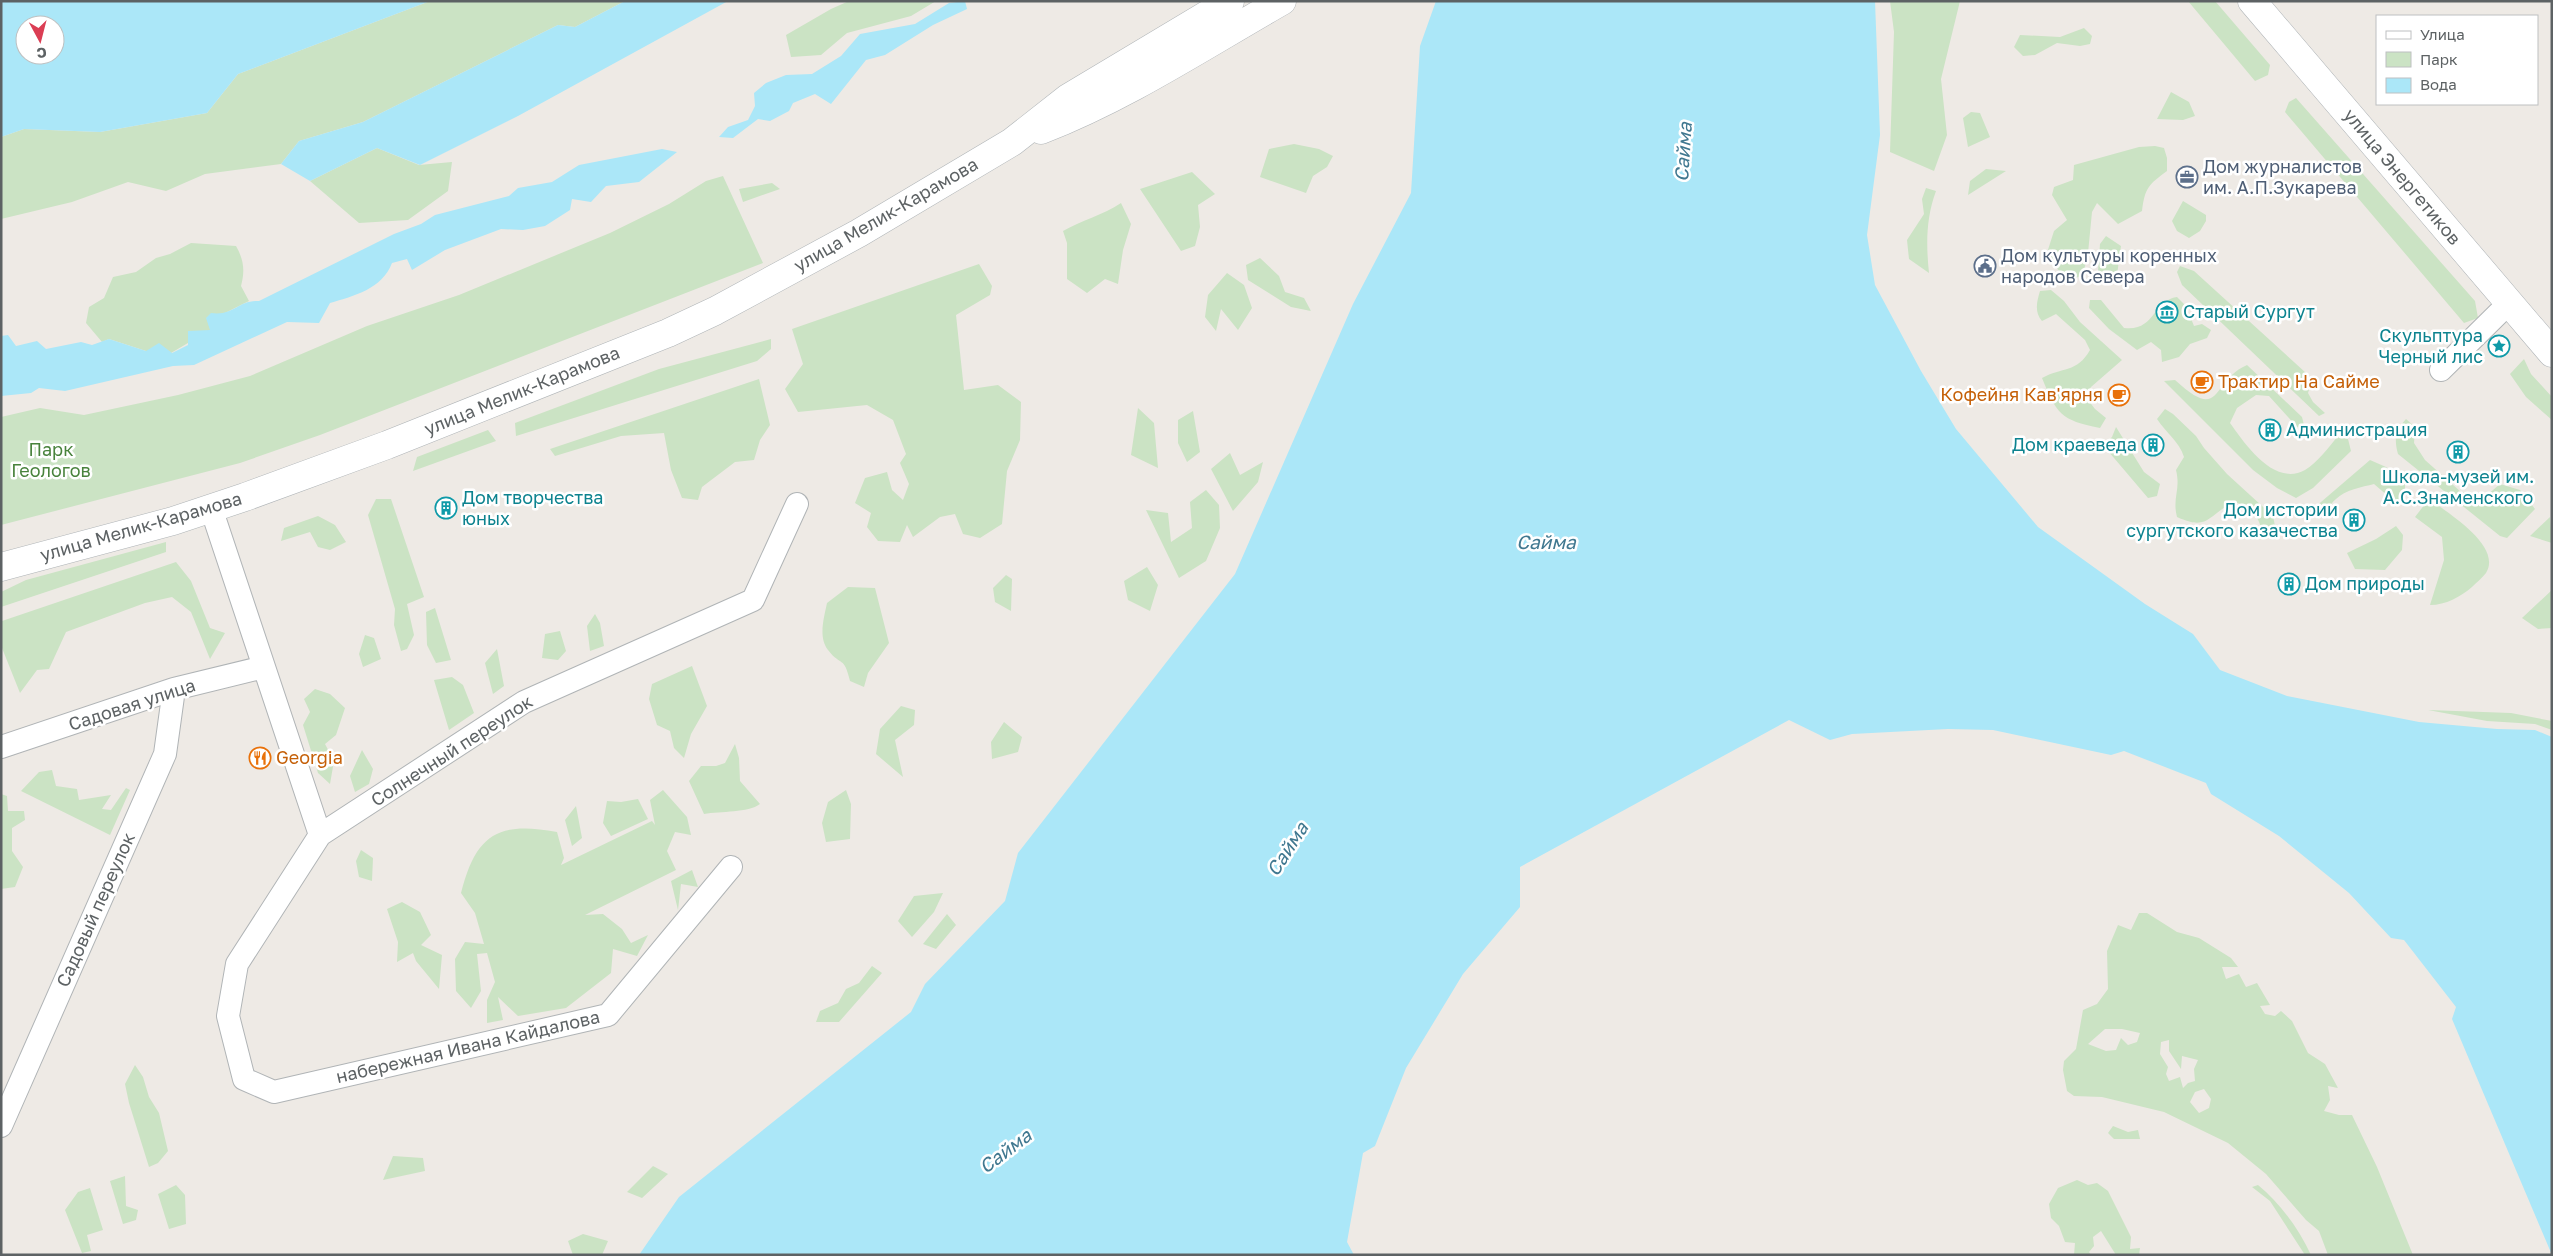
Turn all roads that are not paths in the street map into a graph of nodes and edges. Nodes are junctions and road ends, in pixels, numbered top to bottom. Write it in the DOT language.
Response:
graph roads {
  1 [pos="1230,1"];
  2 [pos="1282,1"];
  3 [pos="2252,1"];
  4 [pos="1012,142"];
  5 [pos="2509,303"];
  6 [pos="2552,353"];
  7 [pos="2441,370"];
  8 [pos="797,504"];
  9 [pos="211,508"];
  10 [pos="1,567"];
  11 [pos="264,667"];
  12 [pos="174,690"];
  13 [pos="1,747"];
  14 [pos="320,836"];
  15 [pos="731,867"];
  16 [pos="259,1085"];
  17 [pos="1,1126"];
  1 -- 4 [label="main road, улица Мелик-Карамова"];
  2 -- 4 [label="main road, улица Мелик-Карамова"];
  3 -- 5 [label="main road, улица Энергетиков"];
  4 -- 9 [label="main road, улица Мелик-Карамова"];
  5 -- 6 [label="main road, улица Энергетиков"];
  5 -- 7 [label="street"];
  8 -- 14 [label="street, Солнечный переулок"];
  9 -- 10 [label="main road, улица Мелик-Карамова"];
  9 -- 11 [label="street"];
  11 -- 12 [label="street, Садовая улица"];
  11 -- 14 [label="street"];
  12 -- 13 [label="street, Садовая улица"];
  12 -- 17 [label="street, Садовый переулок"];
  14 -- 16 [label="street, Солнечный переулок"];
  15 -- 16 [label="street, набережная Ивана Кайдалова"];
}
